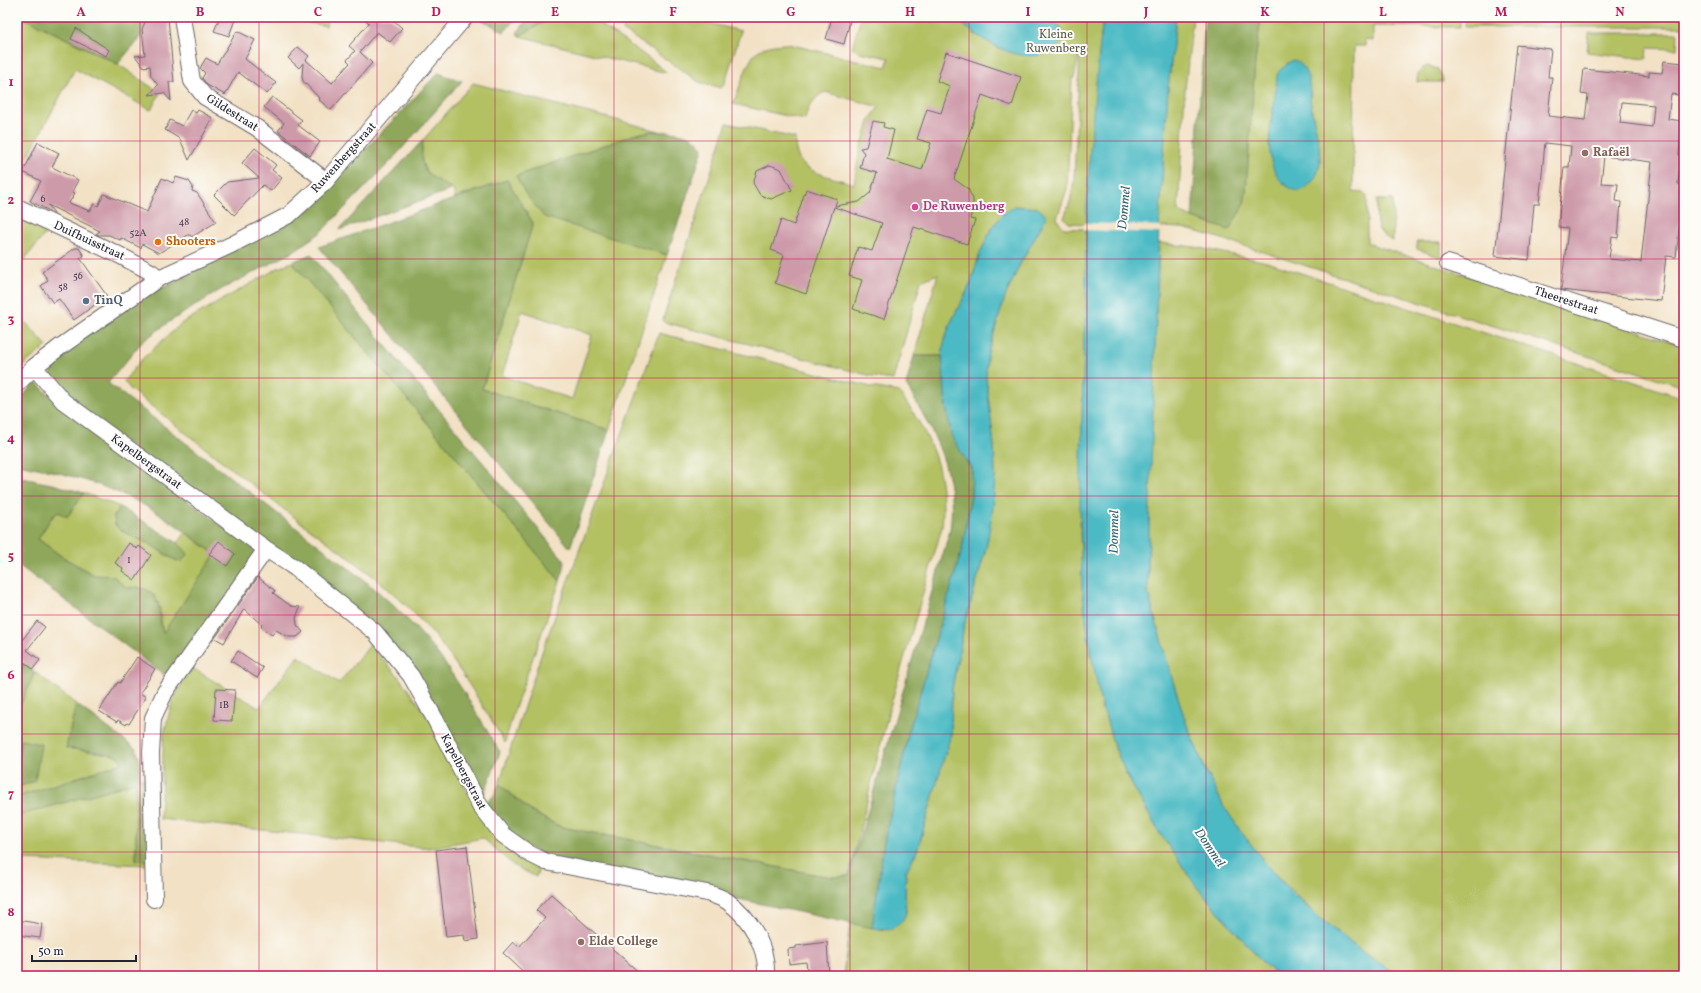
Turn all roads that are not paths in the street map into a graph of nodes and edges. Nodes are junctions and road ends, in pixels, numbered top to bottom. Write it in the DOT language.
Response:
graph roads {
  1 [pos="182,17"];
  2 [pos="465,17"];
  3 [pos="326,181"];
  4 [pos="17,207"];
  5 [pos="1448,264"];
  6 [pos="159,278"];
  7 [pos="1684,340"];
  8 [pos="34,367"];
  9 [pos="17,384"];
  10 [pos="266,549"];
  11 [pos="154,899"];
  12 [pos="766,976"];
  1 -- 3 [label="street, Gildestraat"];
  2 -- 3 [label="street, Ruwenbergstraat"];
  3 -- 6 [label="street, Ruwenbergstraat"];
  4 -- 6 [label="street, Duifhuisstraat"];
  5 -- 7 [label="street, Theerestraat"];
  6 -- 8 [label="street, Ruwenbergstraat"];
  8 -- 9 [label="street, Ruwenbergstraat"];
  8 -- 10 [label="street, Kapelbergstraat"];
  10 -- 11 [label="street"];
  10 -- 12 [label="street, Kapelbergstraat"];
}
